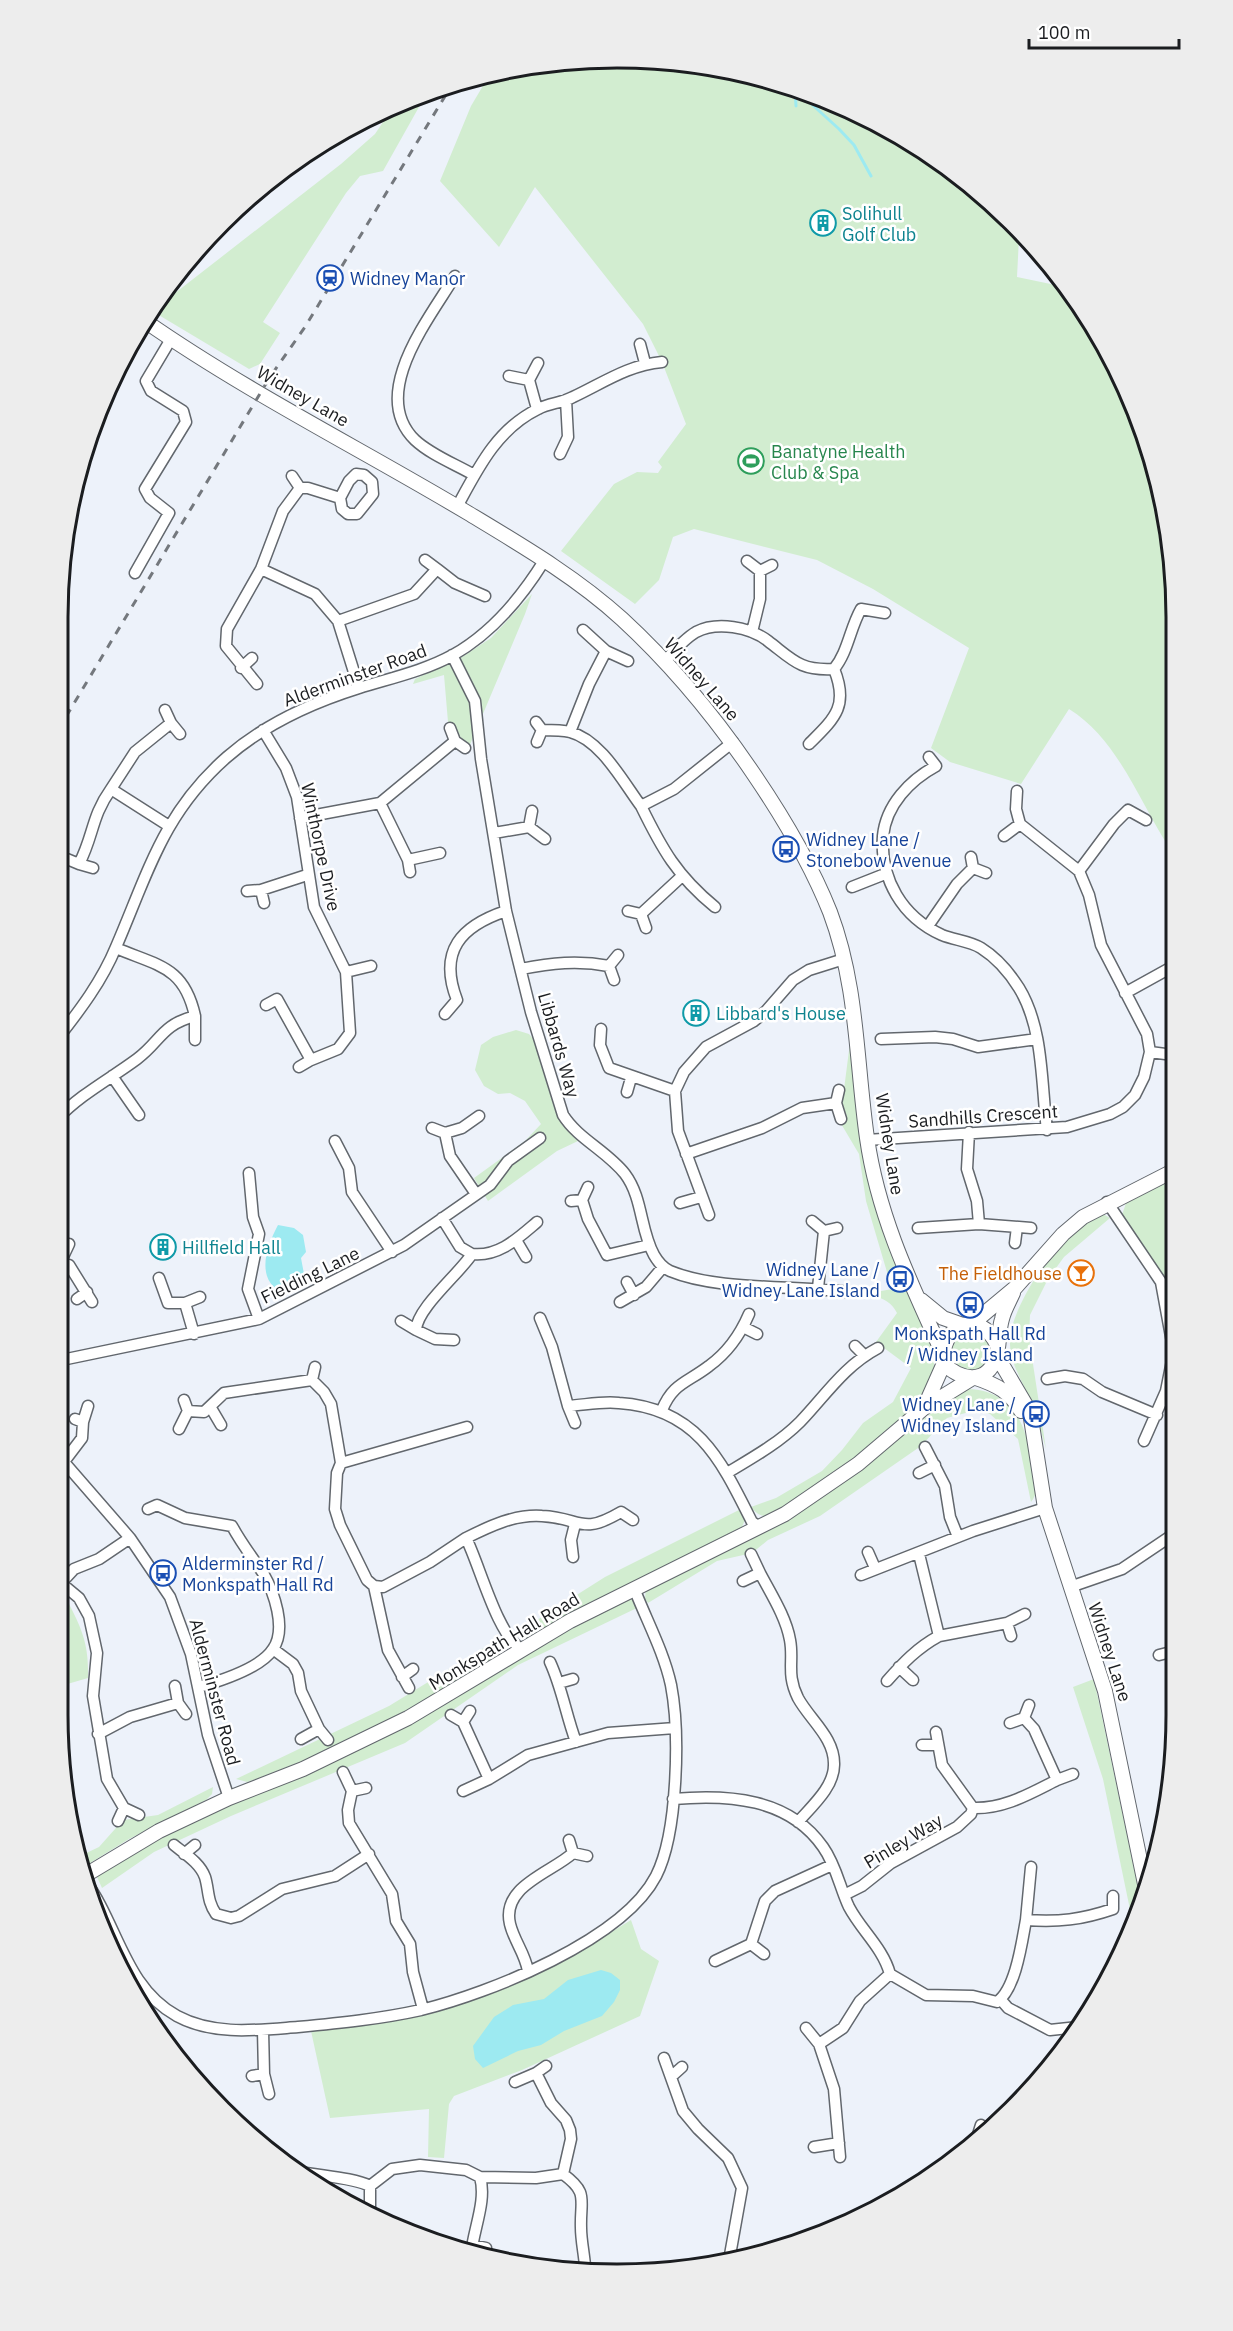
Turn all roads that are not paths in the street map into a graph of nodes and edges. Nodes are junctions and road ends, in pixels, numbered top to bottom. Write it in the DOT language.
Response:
graph roads {
  1 [pos="455,276"];
  2 [pos="151,325"];
  3 [pos="171,339"];
  4 [pos="640,344"];
  5 [pos="662,362"];
  6 [pos="537,363"];
  7 [pos="645,363"];
  8 [pos="509,376"];
  9 [pos="528,380"];
  10 [pos="566,400"];
  11 [pos="537,410"];
  12 [pos="568,437"];
  13 [pos="580,441"];
  14 [pos="560,454"];
  15 [pos="474,475"];
  16 [pos="292,476"];
  17 [pos="300,488"];
  18 [pos="340,498"];
  19 [pos="457,507"];
  20 [pos="425,560"];
  21 [pos="544,561"];
  22 [pos="747,561"];
  23 [pos="772,565"];
  24 [pos="261,569"];
  25 [pos="437,569"];
  26 [pos="760,571"];
  27 [pos="135,573"];
  28 [pos="485,596"];
  29 [pos="885,613"];
  30 [pos="338,621"];
  31 [pos="583,630"];
  32 [pos="752,632"];
  33 [pos="606,651"];
  34 [pos="452,655"];
  35 [pos="252,658"];
  36 [pos="628,661"];
  37 [pos="665,662"];
  38 [pos="241,668"];
  39 [pos="834,669"];
  40 [pos="257,684"];
  41 [pos="359,688"];
  42 [pos="165,710"];
  43 [pos="171,723"];
  44 [pos="450,728"];
  45 [pos="263,730"];
  46 [pos="570,732"];
  47 [pos="180,734"];
  48 [pos="455,741"];
  49 [pos="537,742"];
  50 [pos="733,742"];
  51 [pos="809,744"];
  52 [pos="465,748"];
  53 [pos="929,757"];
  54 [pos="111,789"];
  55 [pos="1017,791"];
  56 [pos="380,803"];
  57 [pos="641,806"];
  58 [pos="532,811"];
  59 [pos="300,818"];
  60 [pos="1146,820"];
  61 [pos="1020,824"];
  62 [pos="169,826"];
  63 [pos="529,827"];
  64 [pos="494,833"];
  65 [pos="1004,836"];
  66 [pos="545,839"];
  67 [pos="440,853"];
  68 [pos="971,856"];
  69 [pos="68,859"];
  70 [pos="408,860"];
  71 [pos="79,864"];
  72 [pos="93,868"];
  73 [pos="973,868"];
  74 [pos="1079,871"];
  75 [pos="410,872"];
  76 [pos="986,873"];
  77 [pos="885,874"];
  78 [pos="306,875"];
  79 [pos="681,877"];
  80 [pos="852,887"];
  81 [pos="261,890"];
  82 [pos="246,891"];
  83 [pos="264,903"];
  84 [pos="715,907"];
  85 [pos="506,911"];
  86 [pos="628,911"];
  87 [pos="641,914"];
  88 [pos="927,926"];
  89 [pos="646,928"];
  90 [pos="116,948"];
  91 [pos="618,955"];
  92 [pos="844,959"];
  93 [pos="371,966"];
  94 [pos="609,966"];
  95 [pos="521,969"];
  96 [pos="1166,970"];
  97 [pos="346,972"];
  98 [pos="614,981"];
  99 [pos="1125,993"];
  100 [pos="266,1005"];
  101 [pos="445,1014"];
  102 [pos="195,1016"];
  103 [pos="68,1026"];
  104 [pos="601,1029"];
  105 [pos="1037,1039"];
  106 [pos="195,1040"];
  107 [pos="881,1040"];
  108 [pos="1150,1052"];
  109 [pos="1166,1054"];
  110 [pos="311,1060"];
  111 [pos="299,1067"];
  112 [pos="112,1076"];
  113 [pos="632,1078"];
  114 [pos="839,1090"];
  115 [pos="675,1091"];
  116 [pos="627,1092"];
  117 [pos="836,1103"];
  118 [pos="68,1108"];
  119 [pos="139,1114"];
  120 [pos="479,1116"];
  121 [pos="841,1119"];
  122 [pos="432,1128"];
  123 [pos="1047,1130"];
  124 [pos="969,1132"];
  125 [pos="445,1133"];
  126 [pos="540,1138"];
  127 [pos="867,1140"];
  128 [pos="335,1141"];
  129 [pos="686,1154"];
  130 [pos="249,1173"];
  131 [pos="1166,1174"];
  132 [pos="588,1187"];
  133 [pos="476,1194"];
  134 [pos="701,1197"];
  135 [pos="1107,1202"];
  136 [pos="680,1203"];
  137 [pos="710,1215"];
  138 [pos="442,1218"];
  139 [pos="813,1221"];
  140 [pos="537,1222"];
  141 [pos="979,1224"];
  142 [pos="1017,1227"];
  143 [pos="837,1228"];
  144 [pos="918,1228"];
  145 [pos="1031,1228"];
  146 [pos="824,1231"];
  147 [pos="516,1240"];
  148 [pos="1015,1243"];
  149 [pos="649,1245"];
  150 [pos="392,1252"];
  151 [pos="472,1254"];
  152 [pos="526,1257"];
  153 [pos="68,1265"];
  154 [pos="663,1267"];
  155 [pos="159,1278"];
  156 [pos="627,1282"];
  157 [pos="818,1288"];
  158 [pos="1015,1288"];
  159 [pos="847,1292"];
  160 [pos="634,1295"];
  161 [pos="917,1296"];
  162 [pos="200,1297"];
  163 [pos="77,1299"];
  164 [pos="620,1302"];
  165 [pos="184,1303"];
  166 [pos="1166,1313"];
  167 [pos="749,1314"];
  168 [pos="540,1318"];
  169 [pos="259,1319"];
  170 [pos="401,1321"];
  171 [pos="968,1324"];
  172 [pos="744,1327"];
  173 [pos="416,1329"];
  174 [pos="194,1334"];
  175 [pos="757,1334"];
  176 [pos="454,1340"];
  177 [pos="855,1346"];
  178 [pos="878,1348"];
  179 [pos="997,1350"];
  180 [pos="864,1355"];
  181 [pos="944,1358"];
  182 [pos="68,1359"];
  183 [pos="315,1366"];
  184 [pos="974,1378"];
  185 [pos="1047,1379"];
  186 [pos="312,1380"];
  187 [pos="1166,1391"];
  188 [pos="184,1400"];
  189 [pos="88,1406"];
  190 [pos="568,1406"];
  191 [pos="211,1408"];
  192 [pos="924,1408"];
  193 [pos="662,1410"];
  194 [pos="188,1411"];
  195 [pos="1158,1415"];
  196 [pos="575,1423"];
  197 [pos="221,1425"];
  198 [pos="467,1427"];
  199 [pos="1032,1428"];
  200 [pos="179,1429"];
  201 [pos="1144,1441"];
  202 [pos="925,1447"];
  203 [pos="68,1451"];
  204 [pos="341,1462"];
  205 [pos="935,1465"];
  206 [pos="68,1467"];
  207 [pos="727,1473"];
  208 [pos="919,1473"];
  209 [pos="154,1502"];
  210 [pos="1045,1508"];
  211 [pos="633,1520"];
  212 [pos="575,1524"];
  213 [pos="758,1526"];
  214 [pos="958,1537"];
  215 [pos="130,1538"];
  216 [pos="466,1538"];
  217 [pos="1166,1539"];
  218 [pos="868,1552"];
  219 [pos="751,1554"];
  220 [pos="919,1554"];
  221 [pos="573,1557"];
  222 [pos="875,1568"];
  223 [pos="760,1573"];
  224 [pos="68,1574"];
  225 [pos="861,1575"];
  226 [pos="743,1581"];
  227 [pos="374,1586"];
  228 [pos="637,1587"];
  229 [pos="1070,1587"];
  230 [pos="68,1589"];
  231 [pos="1024,1614"];
  232 [pos="1007,1623"];
  233 [pos="939,1636"];
  234 [pos="1011,1636"];
  235 [pos="273,1649"];
  236 [pos="521,1649"];
  237 [pos="1166,1653"];
  238 [pos="1159,1655"];
  239 [pos="550,1662"];
  240 [pos="899,1667"];
  241 [pos="413,1669"];
  242 [pos="402,1677"];
  243 [pos="573,1679"];
  244 [pos="914,1680"];
  245 [pos="887,1681"];
  246 [pos="559,1683"];
  247 [pos="176,1686"];
  248 [pos="199,1687"];
  249 [pos="409,1688"];
  250 [pos="178,1703"];
  251 [pos="1029,1706"];
  252 [pos="470,1711"];
  253 [pos="186,1714"];
  254 [pos="452,1715"];
  255 [pos="1024,1718"];
  256 [pos="463,1722"];
  257 [pos="1010,1723"];
  258 [pos="675,1728"];
  259 [pos="319,1729"];
  260 [pos="936,1732"];
  261 [pos="98,1734"];
  262 [pos="301,1739"];
  263 [pos="328,1740"];
  264 [pos="576,1742"];
  265 [pos="938,1744"];
  266 [pos="922,1745"];
  267 [pos="343,1772"];
  268 [pos="1073,1774"];
  269 [pos="489,1779"];
  270 [pos="1056,1780"];
  271 [pos="366,1788"];
  272 [pos="352,1791"];
  273 [pos="463,1791"];
  274 [pos="229,1798"];
  275 [pos="673,1799"];
  276 [pos="124,1808"];
  277 [pos="973,1808"];
  278 [pos="139,1815"];
  279 [pos="118,1821"];
  280 [pos="798,1822"];
  281 [pos="569,1840"];
  282 [pos="174,1845"];
  283 [pos="195,1845"];
  284 [pos="573,1853"];
  285 [pos="184,1854"];
  286 [pos="369,1854"];
  287 [pos="587,1856"];
  288 [pos="832,1865"];
  289 [pos="1031,1867"];
  290 [pos="1142,1871"];
  291 [pos="91,1873"];
  292 [pos="844,1895"];
  293 [pos="1113,1896"];
  294 [pos="105,1913"];
  295 [pos="1026,1920"];
  296 [pos="751,1944"];
  297 [pos="120,1949"];
  298 [pos="764,1954"];
  299 [pos="715,1961"];
  300 [pos="528,1971"];
  301 [pos="890,1974"];
  302 [pos="134,1976"];
  303 [pos="146,1997"];
  304 [pos="147,1999"];
  305 [pos="1001,2000"];
  306 [pos="423,2009"];
  307 [pos="806,2028"];
  308 [pos="1067,2028"];
  309 [pos="263,2030"];
  310 [pos="819,2044"];
  311 [pos="664,2058"];
  312 [pos="546,2066"];
  313 [pos="682,2067"];
  314 [pos="536,2073"];
  315 [pos="264,2074"];
  316 [pos="252,2076"];
  317 [pos="672,2076"];
  318 [pos="515,2082"];
  319 [pos="269,2094"];
  320 [pos="839,2143"];
  321 [pos="814,2147"];
  322 [pos="840,2157"];
  323 [pos="563,2174"];
  324 [pos="318,2175"];
  325 [pos="480,2177"];
  326 [pos="370,2186"];
  327 [pos="370,2205"];
  328 [pos="473,2245"];
  329 [pos="731,2251"];
  330 [pos="585,2262"];
  1 -- 15 [label="street"];
  2 -- 3 [label="street, Widney Lane"];
  3 -- 19 [label="street, Widney Lane"];
  3 -- 27 [label="street"];
  4 -- 7 [label="street"];
  5 -- 7 [label="street"];
  6 -- 9 [label="street"];
  7 -- 10 [label="street"];
  8 -- 9 [label="street"];
  9 -- 11 [label="street"];
  10 -- 11 [label="street"];
  10 -- 12 [label="street"];
  11 -- 15 [label="street"];
  12 -- 13 [label="street"];
  12 -- 14 [label="street"];
  15 -- 19 [label="street"];
  16 -- 17 [label="street"];
  17 -- 18 [label="street"];
  17 -- 24 [label="street"];
  19 -- 21 [label="street, Widney Lane"];
  20 -- 25 [label="street"];
  21 -- 34 [label="street, Alderminster Road"];
  21 -- 37 [label="street, Widney Lane"];
  22 -- 26 [label="street"];
  23 -- 26 [label="street"];
  24 -- 30 [label="street"];
  24 -- 38 [label="street"];
  25 -- 28 [label="street"];
  25 -- 30 [label="street"];
  26 -- 32 [label="street"];
  29 -- 39 [label="street"];
  30 -- 41 [label="street"];
  31 -- 33 [label="street"];
  32 -- 37 [label="street"];
  32 -- 39 [label="street"];
  33 -- 36 [label="street"];
  33 -- 46 [label="street"];
  34 -- 41 [label="street, Alderminster Road"];
  34 -- 64 [label="street, Libbards Way"];
  35 -- 38 [label="street"];
  37 -- 50 [label="street, Widney Lane"];
  38 -- 40 [label="street"];
  39 -- 51 [label="street"];
  41 -- 45 [label="street, Alderminster Road"];
  42 -- 43 [label="street"];
  43 -- 47 [label="street"];
  43 -- 54 [label="street"];
  44 -- 48 [label="street"];
  45 -- 59 [label="street, Winthorpe Drive"];
  45 -- 62 [label="street, Alderminster Road"];
  46 -- 49 [label="street"];
  46 -- 57 [label="street"];
  48 -- 52 [label="street"];
  48 -- 56 [label="street"];
  50 -- 57 [label="street"];
  50 -- 92 [label="street, Widney Lane"];
  53 -- 77 [label="street"];
  54 -- 62 [label="street"];
  54 -- 71 [label="street"];
  55 -- 61 [label="street"];
  56 -- 59 [label="street"];
  56 -- 70 [label="street"];
  57 -- 79 [label="street"];
  58 -- 63 [label="street"];
  59 -- 78 [label="street, Winthorpe Drive"];
  60 -- 74 [label="street"];
  61 -- 65 [label="street"];
  61 -- 74 [label="street"];
  62 -- 90 [label="street, Alderminster Road"];
  63 -- 64 [label="street"];
  63 -- 66 [label="street"];
  64 -- 85 [label="street, Libbards Way"];
  67 -- 70 [label="street"];
  68 -- 73 [label="street"];
  69 -- 71 [label="street"];
  70 -- 75 [label="street"];
  71 -- 72 [label="street"];
  73 -- 76 [label="street"];
  73 -- 88 [label="street"];
  74 -- 99 [label="street"];
  77 -- 80 [label="street"];
  77 -- 88 [label="street"];
  78 -- 81 [label="street"];
  78 -- 97 [label="street, Winthorpe Drive"];
  79 -- 84 [label="street"];
  79 -- 87 [label="street"];
  81 -- 82 [label="street"];
  81 -- 83 [label="street"];
  85 -- 95 [label="street, Libbards Way"];
  85 -- 101 [label="street"];
  86 -- 87 [label="street"];
  87 -- 89 [label="street"];
  88 -- 105 [label="street"];
  90 -- 102 [label="street"];
  90 -- 103 [label="street, Alderminster Road"];
  91 -- 94 [label="street"];
  92 -- 115 [label="street"];
  92 -- 127 [label="street, Widney Lane"];
  93 -- 97 [label="street"];
  94 -- 95 [label="street"];
  94 -- 98 [label="street"];
  95 -- 149 [label="street, Libbards Way"];
  96 -- 99 [label="street"];
  97 -- 110 [label="street, Winthorpe Drive"];
  99 -- 108 [label="street"];
  100 -- 110 [label="street"];
  102 -- 106 [label="street"];
  102 -- 112 [label="street"];
  104 -- 113 [label="street"];
  105 -- 107 [label="street"];
  105 -- 123 [label="street"];
  108 -- 109 [label="street"];
  108 -- 123 [label="street, Sandhills Crescent"];
  110 -- 111 [label="street, Winthorpe Drive"];
  112 -- 118 [label="street"];
  112 -- 119 [label="street"];
  113 -- 115 [label="street"];
  113 -- 116 [label="street"];
  114 -- 117 [label="street"];
  115 -- 129 [label="street"];
  117 -- 121 [label="street"];
  117 -- 129 [label="street"];
  120 -- 125 [label="street"];
  122 -- 125 [label="street"];
  123 -- 124 [label="street, Sandhills Crescent"];
  124 -- 127 [label="street, Sandhills Crescent"];
  124 -- 141 [label="street"];
  125 -- 133 [label="street"];
  126 -- 133 [label="street, Fielding Lane"];
  127 -- 161 [label="street, Widney Lane"];
  128 -- 150 [label="street"];
  129 -- 134 [label="street"];
  130 -- 169 [label="street"];
  131 -- 135 [label="street"];
  132 -- 149 [label="street"];
  133 -- 138 [label="street, Fielding Lane"];
  134 -- 136 [label="street"];
  134 -- 137 [label="street"];
  135 -- 158 [label="street"];
  135 -- 166 [label="street"];
  138 -- 150 [label="street, Fielding Lane"];
  138 -- 151 [label="street"];
  139 -- 146 [label="street"];
  140 -- 147 [label="street"];
  141 -- 142 [label="street"];
  141 -- 144 [label="street"];
  142 -- 145 [label="street"];
  142 -- 148 [label="street"];
  143 -- 146 [label="street"];
  146 -- 157 [label="street"];
  147 -- 151 [label="street"];
  147 -- 152 [label="street"];
  149 -- 154 [label="street, Libbards Way"];
  150 -- 169 [label="street, Fielding Lane"];
  151 -- 173 [label="street"];
  153 -- 163 [label="street"];
  154 -- 157 [label="street"];
  154 -- 160 [label="street"];
  155 -- 165 [label="street"];
  156 -- 160 [label="street"];
  157 -- 159 [label="street"];
  158 -- 171 [label="street"];
  158 -- 179 [label="street"];
  160 -- 164 [label="street"];
  161 -- 171 [label="street, Widney Lane"];
  161 -- 181 [label="street, Widney Lane"];
  162 -- 165 [label="street"];
  165 -- 174 [label="street"];
  167 -- 172 [label="street"];
  168 -- 190 [label="street"];
  169 -- 174 [label="street, Fielding Lane"];
  170 -- 173 [label="street"];
  171 -- 179 [label="street"];
  171 -- 181 [label="street"];
  172 -- 175 [label="street"];
  172 -- 193 [label="street"];
  173 -- 176 [label="street"];
  174 -- 182 [label="street, Fielding Lane"];
  177 -- 180 [label="street"];
  178 -- 180 [label="street"];
  179 -- 184 [label="street"];
  179 -- 199 [label="street, Widney Lane"];
  180 -- 207 [label="street"];
  181 -- 184 [label="street"];
  181 -- 192 [label="street, Monkspath Hall Road"];
  183 -- 186 [label="street"];
  184 -- 192 [label="street, Monkspath Hall Road"];
  184 -- 199 [label="street, Widney Lane"];
  185 -- 195 [label="street"];
  186 -- 191 [label="street"];
  186 -- 204 [label="street"];
  187 -- 195 [label="street"];
  188 -- 194 [label="street"];
  189 -- 203 [label="street"];
  190 -- 193 [label="street"];
  190 -- 196 [label="street"];
  191 -- 194 [label="street"];
  191 -- 197 [label="street"];
  192 -- 213 [label="street, Monkspath Hall Road"];
  193 -- 207 [label="street"];
  194 -- 200 [label="street"];
  195 -- 201 [label="street"];
  198 -- 204 [label="street"];
  199 -- 210 [label="street, Widney Lane"];
  202 -- 205 [label="street"];
  204 -- 227 [label="street"];
  205 -- 208 [label="street"];
  205 -- 214 [label="street"];
  206 -- 215 [label="street, Alderminster Road"];
  207 -- 213 [label="street"];
  209 -- 235 [label="street"];
  210 -- 214 [label="street"];
  210 -- 229 [label="street, Widney Lane"];
  211 -- 212 [label="street"];
  212 -- 216 [label="street"];
  212 -- 221 [label="street"];
  213 -- 228 [label="street, Monkspath Hall Road"];
  214 -- 220 [label="street"];
  215 -- 224 [label="street"];
  215 -- 248 [label="street, Alderminster Road"];
  216 -- 227 [label="street"];
  216 -- 236 [label="street"];
  217 -- 229 [label="street"];
  218 -- 222 [label="street"];
  219 -- 223 [label="street"];
  220 -- 222 [label="street"];
  220 -- 233 [label="street"];
  222 -- 225 [label="street"];
  223 -- 226 [label="street"];
  223 -- 280 [label="street"];
  227 -- 242 [label="street"];
  228 -- 236 [label="street, Monkspath Hall Road"];
  228 -- 258 [label="street"];
  229 -- 290 [label="street, Widney Lane"];
  230 -- 261 [label="street"];
  231 -- 232 [label="street"];
  232 -- 233 [label="street"];
  232 -- 234 [label="street"];
  233 -- 240 [label="street"];
  235 -- 248 [label="street"];
  235 -- 259 [label="street"];
  236 -- 274 [label="street, Monkspath Hall Road"];
  237 -- 238 [label="street"];
  239 -- 246 [label="street"];
  240 -- 244 [label="street"];
  240 -- 245 [label="street"];
  241 -- 242 [label="street"];
  242 -- 249 [label="street"];
  243 -- 246 [label="street"];
  246 -- 264 [label="street"];
  247 -- 250 [label="street"];
  248 -- 274 [label="street, Alderminster Road"];
  250 -- 253 [label="street"];
  250 -- 261 [label="street"];
  251 -- 255 [label="street"];
  252 -- 256 [label="street"];
  254 -- 256 [label="street"];
  255 -- 257 [label="street"];
  255 -- 270 [label="street"];
  256 -- 269 [label="street"];
  258 -- 264 [label="street"];
  258 -- 275 [label="street"];
  259 -- 262 [label="street"];
  259 -- 263 [label="street"];
  260 -- 265 [label="street"];
  261 -- 276 [label="street"];
  264 -- 269 [label="street"];
  265 -- 266 [label="street"];
  265 -- 277 [label="street"];
  267 -- 272 [label="street"];
  268 -- 270 [label="street"];
  269 -- 273 [label="street"];
  270 -- 277 [label="street"];
  271 -- 272 [label="street"];
  272 -- 286 [label="street"];
  274 -- 291 [label="street, Monkspath Hall Road"];
  275 -- 280 [label="street"];
  275 -- 300 [label="street"];
  276 -- 278 [label="street"];
  276 -- 279 [label="street"];
  277 -- 292 [label="street, Pinley Way"];
  280 -- 288 [label="street"];
  281 -- 284 [label="street"];
  282 -- 285 [label="street"];
  283 -- 285 [label="street"];
  284 -- 287 [label="street"];
  284 -- 300 [label="street"];
  285 -- 286 [label="street"];
  286 -- 306 [label="street"];
  288 -- 292 [label="street"];
  288 -- 296 [label="street"];
  289 -- 295 [label="street"];
  292 -- 301 [label="street"];
  293 -- 295 [label="street"];
  294 -- 297 [label="street"];
  295 -- 305 [label="street"];
  296 -- 298 [label="street"];
  296 -- 299 [label="street"];
  300 -- 306 [label="street"];
  301 -- 305 [label="street"];
  301 -- 310 [label="street"];
  302 -- 303 [label="street"];
  304 -- 309 [label="street"];
  305 -- 308 [label="street"];
  306 -- 309 [label="street"];
  307 -- 310 [label="street"];
  309 -- 315 [label="street"];
  310 -- 320 [label="street"];
  311 -- 317 [label="street"];
  312 -- 314 [label="street"];
  313 -- 317 [label="street"];
  314 -- 318 [label="street"];
  314 -- 323 [label="street"];
  315 -- 316 [label="street"];
  315 -- 319 [label="street"];
  317 -- 329 [label="street"];
  320 -- 321 [label="street"];
  320 -- 322 [label="street"];
  323 -- 325 [label="street"];
  323 -- 330 [label="street"];
  324 -- 326 [label="street"];
  325 -- 326 [label="street"];
  325 -- 328 [label="street"];
  326 -- 327 [label="street"];
}
